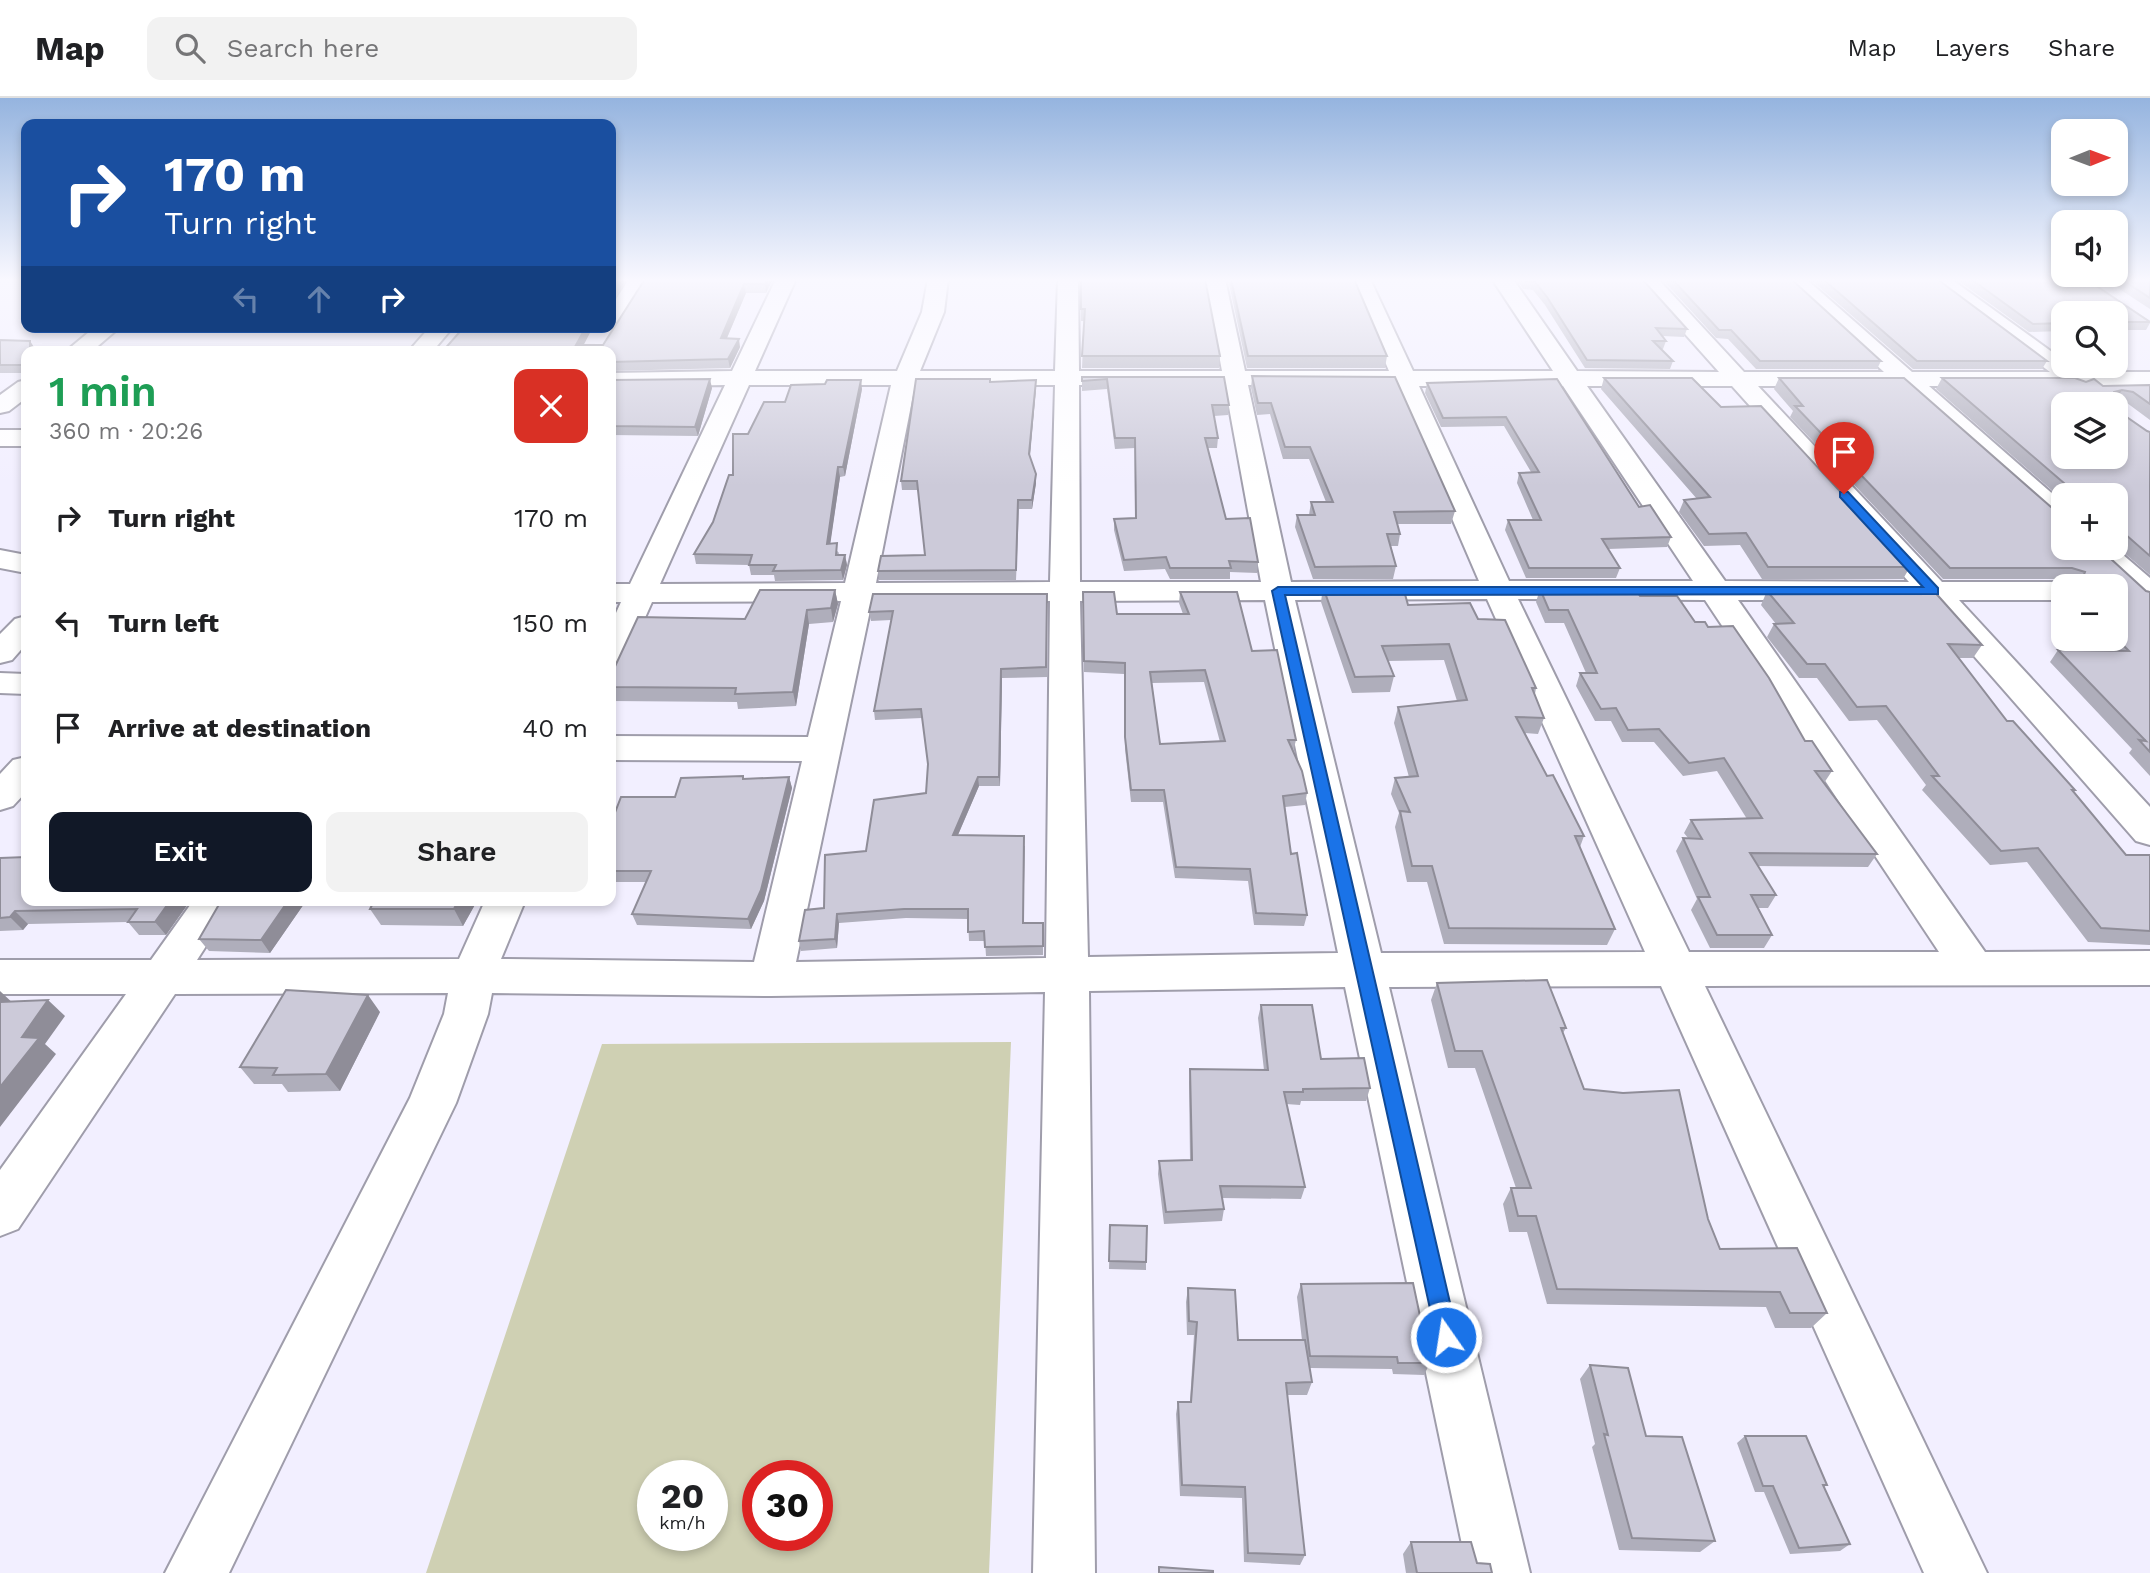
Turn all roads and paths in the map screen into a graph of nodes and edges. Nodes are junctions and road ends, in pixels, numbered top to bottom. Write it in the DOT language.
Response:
graph roads {
  1 [pos="754,348"];
  2 [pos="919,348"];
  3 [pos="1068,348"];
  4 [pos="1230,348"];
  5 [pos="1390,348"];
  6 [pos="1549,348"];
  7 [pos="1709,348"];
  8 [pos="1872,348"];
  9 [pos="2031,348"];
  10 [pos="740,378"];
  11 [pos="905,378"];
  12 [pos="1403,378"];
  13 [pos="1570,378"];
  14 [pos="1737,378"];
  15 [pos="1068,379"];
  16 [pos="1237,379"];
  17 [pos="2074,379"];
  18 [pos="2150,379"];
  19 [pos="0,380"];
  20 [pos="21,380"];
  21 [pos="616,380"];
  22 [pos="1909,380"];
  23 [pos="21,391"];
  24 [pos="2092,392"];
  25 [pos="0,406"];
  26 [pos="0,438"];
  27 [pos="21,438"];
  28 [pos="2051,506"];
  29 [pos="0,559"];
  30 [pos="2112,560"];
  31 [pos="21,563"];
  32 [pos="1498,590"];
  33 [pos="1278,591"];
  34 [pos="1717,591"];
  35 [pos="1934,591"];
  36 [pos="2051,591"];
  37 [pos="2128,591"];
  38 [pos="1065,592"];
  39 [pos="2149,592"];
  40 [pos="625,593"];
  41 [pos="858,594"];
  42 [pos="21,631"];
  43 [pos="616,635"];
  44 [pos="0,653"];
  45 [pos="0,683"];
  46 [pos="21,684"];
  47 [pos="616,748"];
  48 [pos="821,749"];
  49 [pos="21,774"];
  50 [pos="0,797"];
  51 [pos="2150,831"];
  52 [pos="212,906"];
  53 [pos="503,906"];
  54 [pos="1973,968"];
  55 [pos="2150,968"];
  56 [pos="1363,970"];
  57 [pos="1676,971"];
  58 [pos="1067,973"];
  59 [pos="163,976"];
  60 [pos="473,976"];
  61 [pos="0,977"];
  62 [pos="771,979"];
  63 [pos="0,1212"];
  64 [pos="196,1573"];
  65 [pos="1064,1573"];
  66 [pos="1500,1573"];
  67 [pos="1956,1573"];
  1 -- 10 [label="street"];
  2 -- 11 [label="street"];
  3 -- 15 [label="street"];
  4 -- 16 [label="street"];
  5 -- 12 [label="street"];
  6 -- 13 [label="street"];
  7 -- 14 [label="street"];
  8 -- 22 [label="street"];
  9 -- 17 [label="street"];
  10 -- 11 [label="street"];
  10 -- 21 [label="street"];
  10 -- 40 [label="street"];
  11 -- 15 [label="street"];
  11 -- 41 [label="street"];
  12 -- 13 [label="street"];
  12 -- 16 [label="street"];
  12 -- 32 [label="street"];
  13 -- 14 [label="street"];
  13 -- 34 [label="street"];
  14 -- 22 [label="street"];
  14 -- 35 [label="street"];
  15 -- 16 [label="street"];
  15 -- 38 [label="street"];
  16 -- 33 [label="street"];
  17 -- 18 [label="street"];
  17 -- 22 [label="street"];
  17 -- 24 [label="street"];
  19 -- 20 [label="street"];
  22 -- 28 [label="street"];
  23 -- 25 [label="street"];
  26 -- 27 [label="street"];
  29 -- 31 [label="street"];
  30 -- 39 [label="street"];
  32 -- 33 [label="street"];
  32 -- 34 [label="street"];
  32 -- 57 [label="street"];
  33 -- 38 [label="street"];
  33 -- 56 [label="street"];
  34 -- 35 [label="street"];
  34 -- 54 [label="street"];
  35 -- 36 [label="street"];
  35 -- 51 [label="street"];
  37 -- 39 [label="street"];
  38 -- 41 [label="street"];
  38 -- 58 [label="street"];
  40 -- 41 [label="street"];
  40 -- 43 [label="street"];
  41 -- 48 [label="street"];
  42 -- 44 [label="street"];
  45 -- 46 [label="street"];
  47 -- 48 [label="street"];
  48 -- 62 [label="street"];
  49 -- 50 [label="street"];
  52 -- 59 [label="street"];
  53 -- 60 [label="street"];
  54 -- 55 [label="street"];
  54 -- 57 [label="street"];
  56 -- 57 [label="street"];
  56 -- 58 [label="street"];
  56 -- 66 [label="street"];
  57 -- 67 [label="street"];
  58 -- 62 [label="street"];
  58 -- 65 [label="street"];
  59 -- 60 [label="street"];
  59 -- 61 [label="street"];
  59 -- 63 [label="street"];
  60 -- 62 [label="street"];
  60 -- 64 [label="street"];
}
